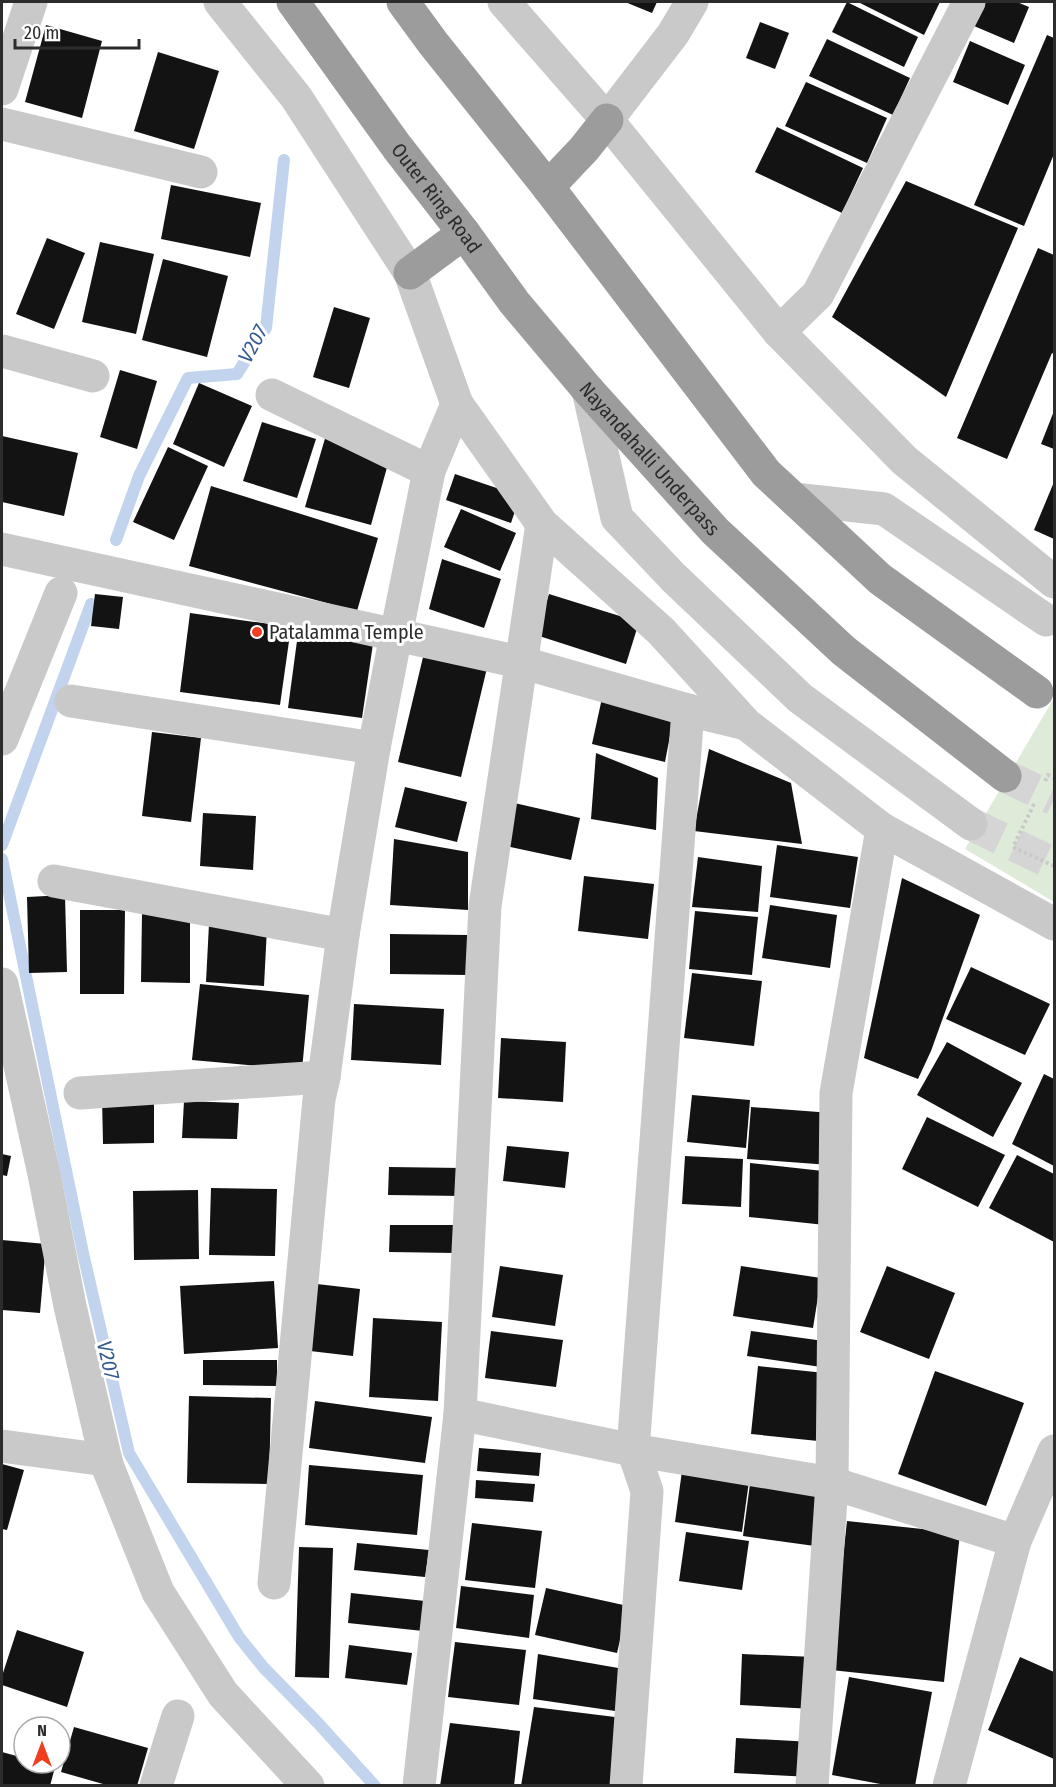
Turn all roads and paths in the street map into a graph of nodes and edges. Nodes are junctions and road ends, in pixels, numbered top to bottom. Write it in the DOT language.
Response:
graph roads {
  1 [pos="31,2"];
  2 [pos="220,2"];
  3 [pos="293,2"];
  4 [pos="402,2"];
  5 [pos="504,2"];
  6 [pos="692,2"];
  7 [pos="969,2"];
  8 [pos="2,89"];
  9 [pos="607,120"];
  10 [pos="2,124"];
  11 [pos="201,172"];
  12 [pos="548,188"];
  13 [pos="464,233"];
  14 [pos="410,273"];
  15 [pos="779,332"];
  16 [pos="2,351"];
  17 [pos="93,376"];
  18 [pos="588,390"];
  19 [pos="272,395"];
  20 [pos="457,404"];
  21 [pos="429,471"];
  22 [pos="794,499"];
  23 [pos="542,524"];
  24 [pos="2,549"];
  25 [pos="1054,582"];
  26 [pos="61,592"];
  27 [pos="1046,620"];
  28 [pos="396,635"];
  29 [pos="520,663"];
  30 [pos="1037,692"];
  31 [pos="71,700"];
  32 [pos="688,710"];
  33 [pos="746,724"];
  34 [pos="2,739"];
  35 [pos="374,748"];
  36 [pos="1005,776"];
  37 [pos="1054,778"];
  38 [pos="1043,785"];
  39 [pos="1038,795"];
  40 [pos="971,824"];
  41 [pos="882,829"];
  42 [pos="1054,866"];
  43 [pos="54,881"];
  44 [pos="1054,924"];
  45 [pos="343,935"];
  46 [pos="2,984"];
  47 [pos="324,1077"];
  48 [pos="80,1093"];
  49 [pos="460,1414"];
  50 [pos="2,1446"];
  51 [pos="633,1450"];
  52 [pos="1054,1451"];
  53 [pos="105,1460"];
  54 [pos="832,1483"];
  55 [pos="1015,1540"];
  56 [pos="274,1583"];
  57 [pos="178,1716"];
  58 [pos="156,1785"];
  59 [pos="308,1785"];
  60 [pos="419,1785"];
  61 [pos="626,1785"];
  62 [pos="813,1785"];
  63 [pos="950,1785"];
  1 -- 8 [label="street"];
  2 -- 14 [label="street"];
  3 -- 13 [label="highway, Outer Ring Road"];
  4 -- 12 [label="highway"];
  5 -- 9 [label="street"];
  6 -- 9 [label="street"];
  7 -- 15 [label="street"];
  9 -- 12 [label="highway"];
  9 -- 15 [label="street"];
  10 -- 11 [label="street"];
  12 -- 22 [label="highway"];
  13 -- 14 [label="highway"];
  13 -- 18 [label="highway, Outer Ring Road"];
  14 -- 20 [label="street"];
  15 -- 25 [label="street"];
  16 -- 17 [label="street"];
  18 -- 36 [label="highway, Nayandahalli Underpass"];
  18 -- 40 [label="street, Nayandahalli Underpass"];
  19 -- 21 [label="street"];
  20 -- 21 [label="street"];
  20 -- 23 [label="street"];
  21 -- 28 [label="street"];
  22 -- 27 [label="street"];
  22 -- 30 [label="highway"];
  23 -- 29 [label="street"];
  23 -- 33 [label="street"];
  24 -- 28 [label="street"];
  26 -- 34 [label="street"];
  28 -- 29 [label="street"];
  28 -- 35 [label="street"];
  29 -- 32 [label="street"];
  29 -- 49 [label="street"];
  31 -- 35 [label="street"];
  32 -- 33 [label="street"];
  32 -- 51 [label="street"];
  33 -- 41 [label="street"];
  35 -- 45 [label="street"];
  37 -- 38 [label="path"];
  39 -- 42 [label="path"];
  41 -- 44 [label="street"];
  41 -- 54 [label="street"];
  43 -- 45 [label="street"];
  45 -- 47 [label="street"];
  46 -- 53 [label="street"];
  47 -- 48 [label="street"];
  47 -- 56 [label="street"];
  49 -- 51 [label="street"];
  49 -- 60 [label="street"];
  50 -- 53 [label="street"];
  51 -- 54 [label="street"];
  51 -- 61 [label="street"];
  52 -- 55 [label="street"];
  53 -- 59 [label="street"];
  54 -- 55 [label="street"];
  54 -- 62 [label="street"];
  55 -- 63 [label="street"];
  57 -- 58 [label="street"];
}
